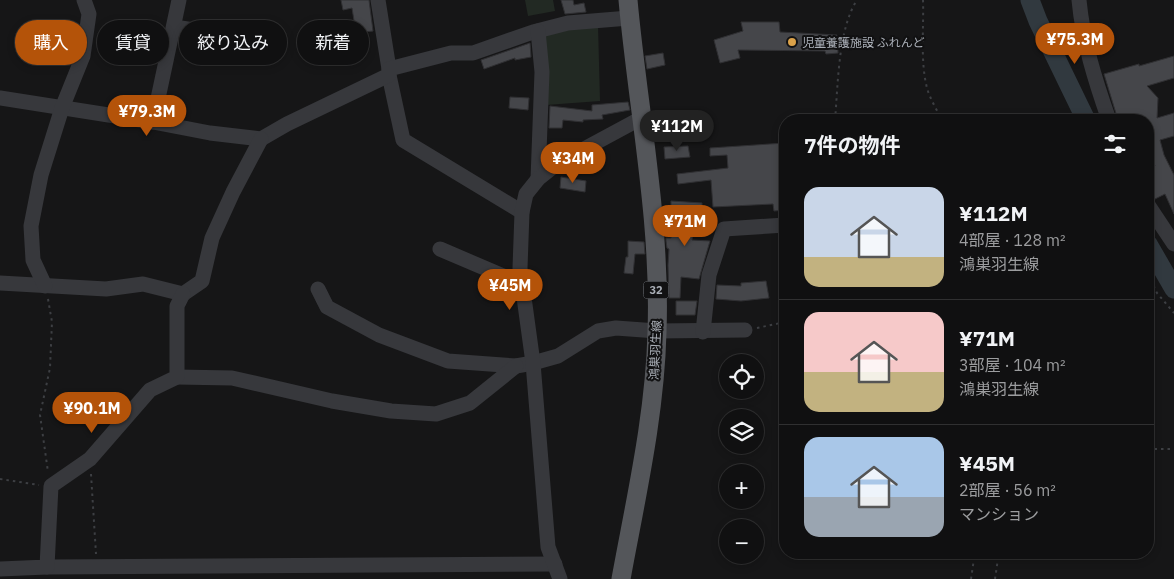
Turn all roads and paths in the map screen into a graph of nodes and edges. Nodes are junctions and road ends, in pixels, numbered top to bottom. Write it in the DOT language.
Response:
graph roads {
  1 [pos="84,0"];
  2 [pos="179,0"];
  3 [pos="378,0"];
  4 [pos="857,0"];
  5 [pos="923,0"];
  6 [pos="1079,0"];
  7 [pos="629,9"];
  8 [pos="174,27"];
  9 [pos="179,28"];
  10 [pos="538,31"];
  11 [pos="389,72"];
  12 [pos="0,98"];
  13 [pos="62,108"];
  14 [pos="836,114"];
  15 [pos="939,114"];
  16 [pos="1107,114"];
  17 [pos="642,120"];
  18 [pos="153,122"];
  19 [pos="261,139"];
  20 [pos="538,179"];
  21 [pos="522,212"];
  22 [pos="1154,214"];
  23 [pos="779,225"];
  24 [pos="1174,244"];
  25 [pos="440,250"];
  26 [pos="0,283"];
  27 [pos="522,284"];
  28 [pos="46,286"];
  29 [pos="1154,287"];
  30 [pos="318,289"];
  31 [pos="183,294"];
  32 [pos="1174,313"];
  33 [pos="779,323"];
  34 [pos="745,330"];
  35 [pos="657,331"];
  36 [pos="703,332"];
  37 [pos="532,363"];
  38 [pos="516,366"];
  39 [pos="177,377"];
  40 [pos="1154,449"];
  41 [pos="1174,449"];
  42 [pos="90,459"];
  43 [pos="0,479"];
  44 [pos="51,486"];
  45 [pos="974,559"];
  46 [pos="998,559"];
  47 [pos="555,564"];
  48 [pos="47,567"];
  49 [pos="97,567"];
  50 [pos="0,569"];
  51 [pos="560,579"];
  52 [pos="622,579"];
  53 [pos="972,579"];
  54 [pos="995,579"];
  1 -- 13 [label="street"];
  2 -- 8 [label="street"];
  3 -- 11 [label="street"];
  4 -- 14 [label="path"];
  5 -- 15 [label="path"];
  6 -- 16 [label="street"];
  7 -- 10 [label="street"];
  7 -- 17 [label="main road, 鴻巣羽生線 / 32"];
  8 -- 9 [label="street"];
  8 -- 18 [label="street"];
  10 -- 11 [label="street"];
  10 -- 20 [label="street"];
  11 -- 19 [label="street"];
  11 -- 21 [label="street"];
  12 -- 13 [label="street"];
  13 -- 18 [label="street"];
  13 -- 28 [label="street"];
  17 -- 20 [label="street"];
  17 -- 35 [label="main road, 鴻巣羽生線 / 32"];
  18 -- 19 [label="street"];
  19 -- 31 [label="street"];
  20 -- 21 [label="street"];
  21 -- 27 [label="street"];
  22 -- 24 [label="street"];
  23 -- 36 [label="street"];
  25 -- 27 [label="street"];
  26 -- 28 [label="street"];
  27 -- 37 [label="street"];
  28 -- 31 [label="street"];
  28 -- 44 [label="path"];
  29 -- 32 [label="path"];
  30 -- 38 [label="street"];
  31 -- 39 [label="street"];
  33 -- 34 [label="path"];
  34 -- 36 [label="street"];
  35 -- 36 [label="street"];
  35 -- 37 [label="street"];
  35 -- 52 [label="main road, 鴻巣羽生線 / 32"];
  37 -- 38 [label="street"];
  37 -- 47 [label="street"];
  38 -- 39 [label="street"];
  39 -- 42 [label="street"];
  40 -- 41 [label="path"];
  42 -- 44 [label="street"];
  42 -- 49 [label="path"];
  43 -- 44 [label="path"];
  44 -- 48 [label="street"];
  45 -- 53 [label="path"];
  46 -- 54 [label="path"];
  47 -- 49 [label="street"];
  47 -- 51 [label="street"];
  48 -- 49 [label="street"];
  48 -- 50 [label="street"];
}
